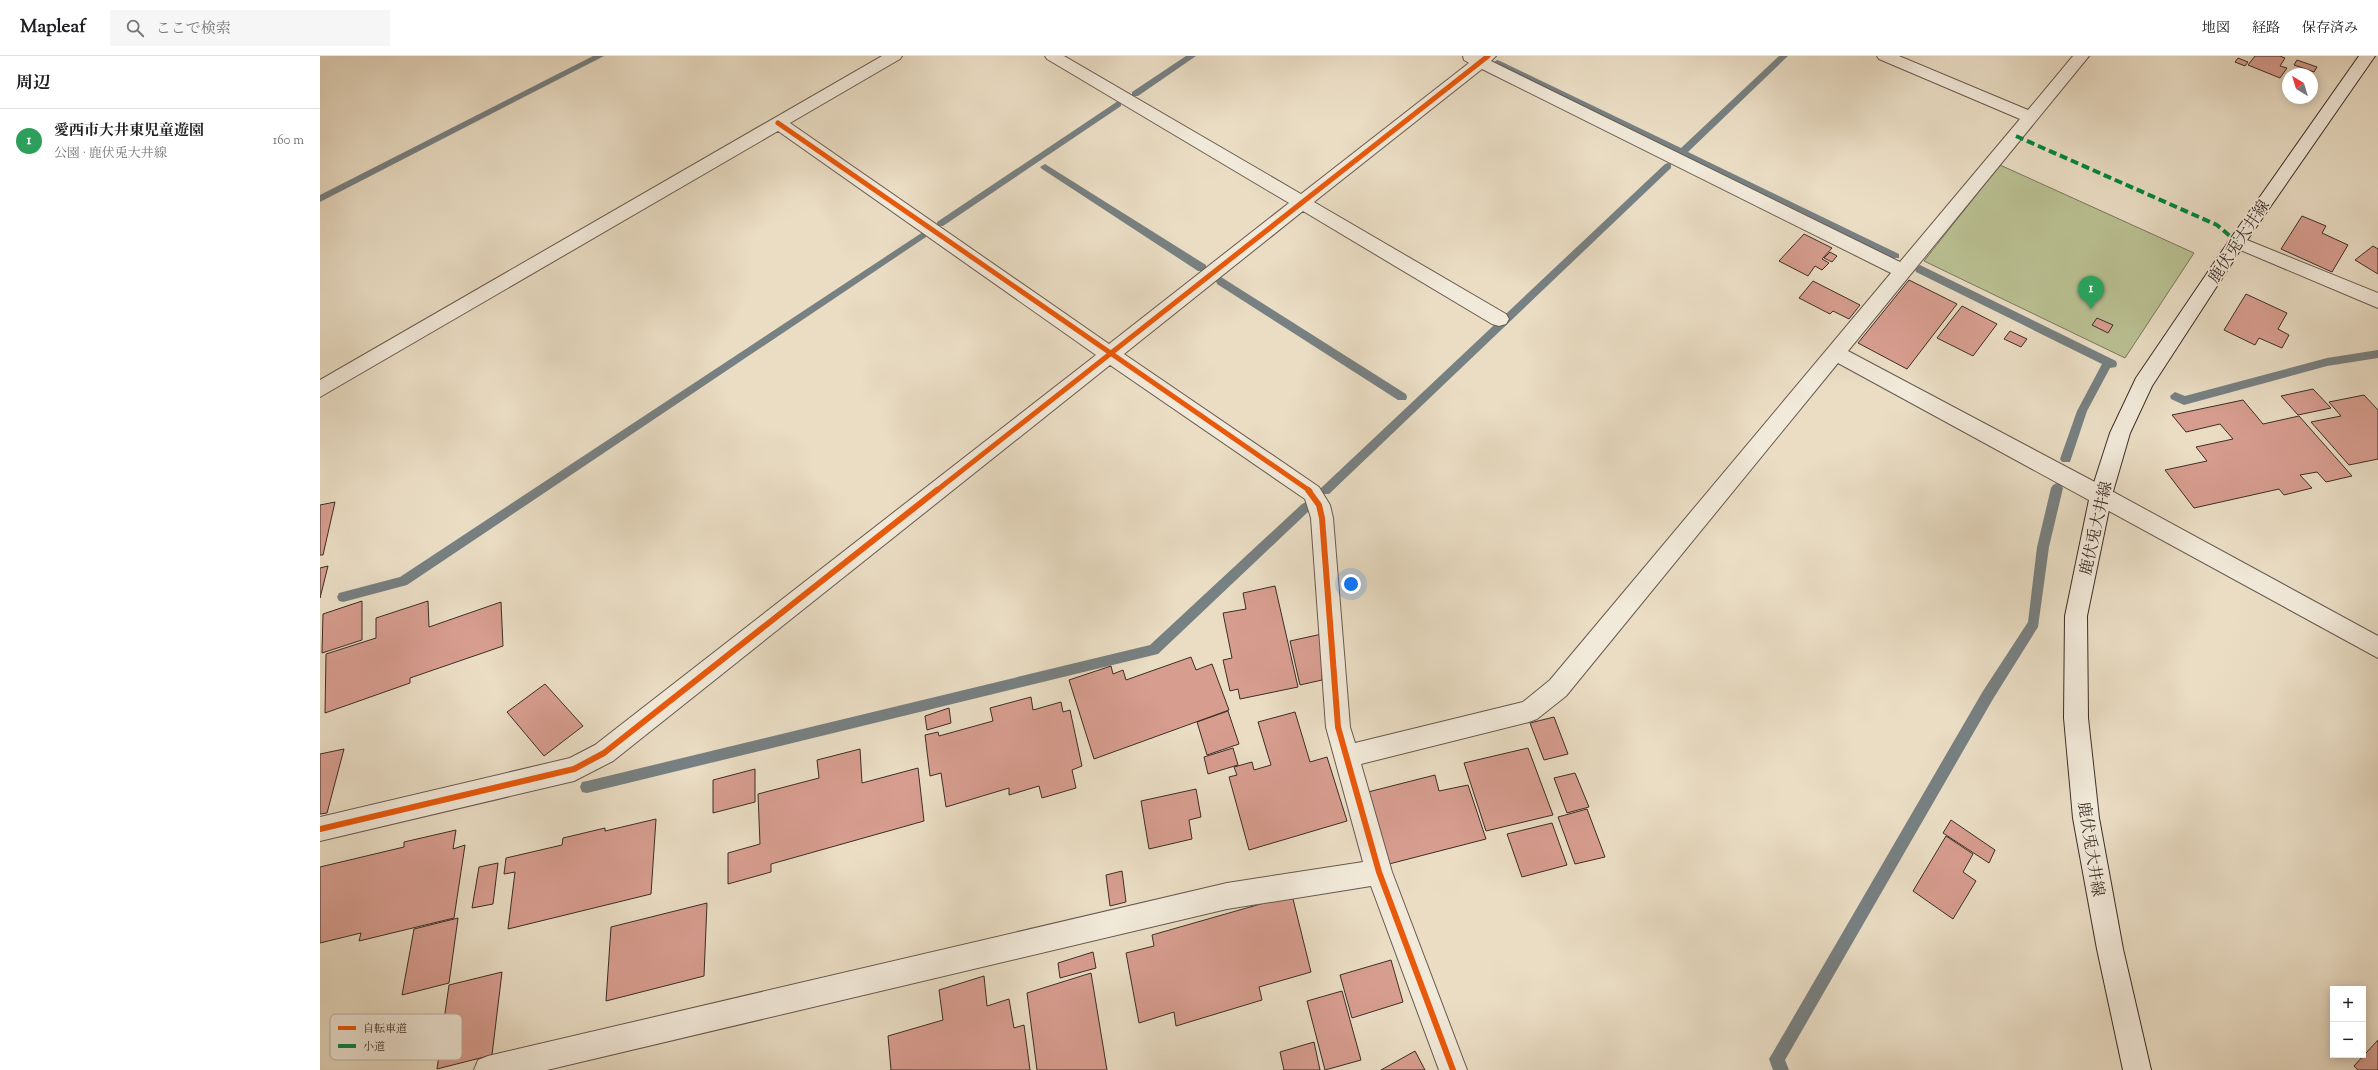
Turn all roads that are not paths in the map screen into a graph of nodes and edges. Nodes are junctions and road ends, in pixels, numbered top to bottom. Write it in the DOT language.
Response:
graph roads {
  1 [pos="894,56"];
  2 [pos="1053,56"];
  3 [pos="1884,56"];
  4 [pos="2081,56"];
  5 [pos="2367,56"];
  6 [pos="1479,58"];
  7 [pos="2030,118"];
  8 [pos="778,122"];
  9 [pos="1300,202"];
  10 [pos="2237,242"];
  11 [pos="1902,271"];
  12 [pos="2378,301"];
  13 [pos="1499,318"];
  14 [pos="1835,353"];
  15 [pos="1109,354"];
  16 [pos="320,389"];
  17 [pos="2101,495"];
  18 [pos="2378,648"];
  19 [pos="1345,757"];
  20 [pos="320,829"];
  21 [pos="1379,872"];
  22 [pos="488,1070"];
  23 [pos="1453,1070"];
  24 [pos="2137,1070"];
  1 -- 8 [label="street"];
  2 -- 9 [label="street"];
  3 -- 7 [label="street"];
  4 -- 7 [label="street"];
  5 -- 10 [label="street, 鹿伏兎大井線"];
  6 -- 9 [label="street"];
  6 -- 11 [label="street"];
  7 -- 11 [label="street"];
  8 -- 15 [label="street"];
  8 -- 16 [label="street"];
  9 -- 13 [label="street"];
  9 -- 15 [label="street"];
  10 -- 12 [label="street"];
  10 -- 17 [label="street, 鹿伏兎大井線"];
  11 -- 14 [label="street"];
  14 -- 17 [label="street"];
  14 -- 19 [label="street"];
  15 -- 19 [label="street"];
  15 -- 20 [label="street"];
  17 -- 18 [label="street"];
  17 -- 24 [label="street, 鹿伏兎大井線"];
  19 -- 21 [label="street"];
  21 -- 22 [label="street"];
  21 -- 23 [label="street"];
}
